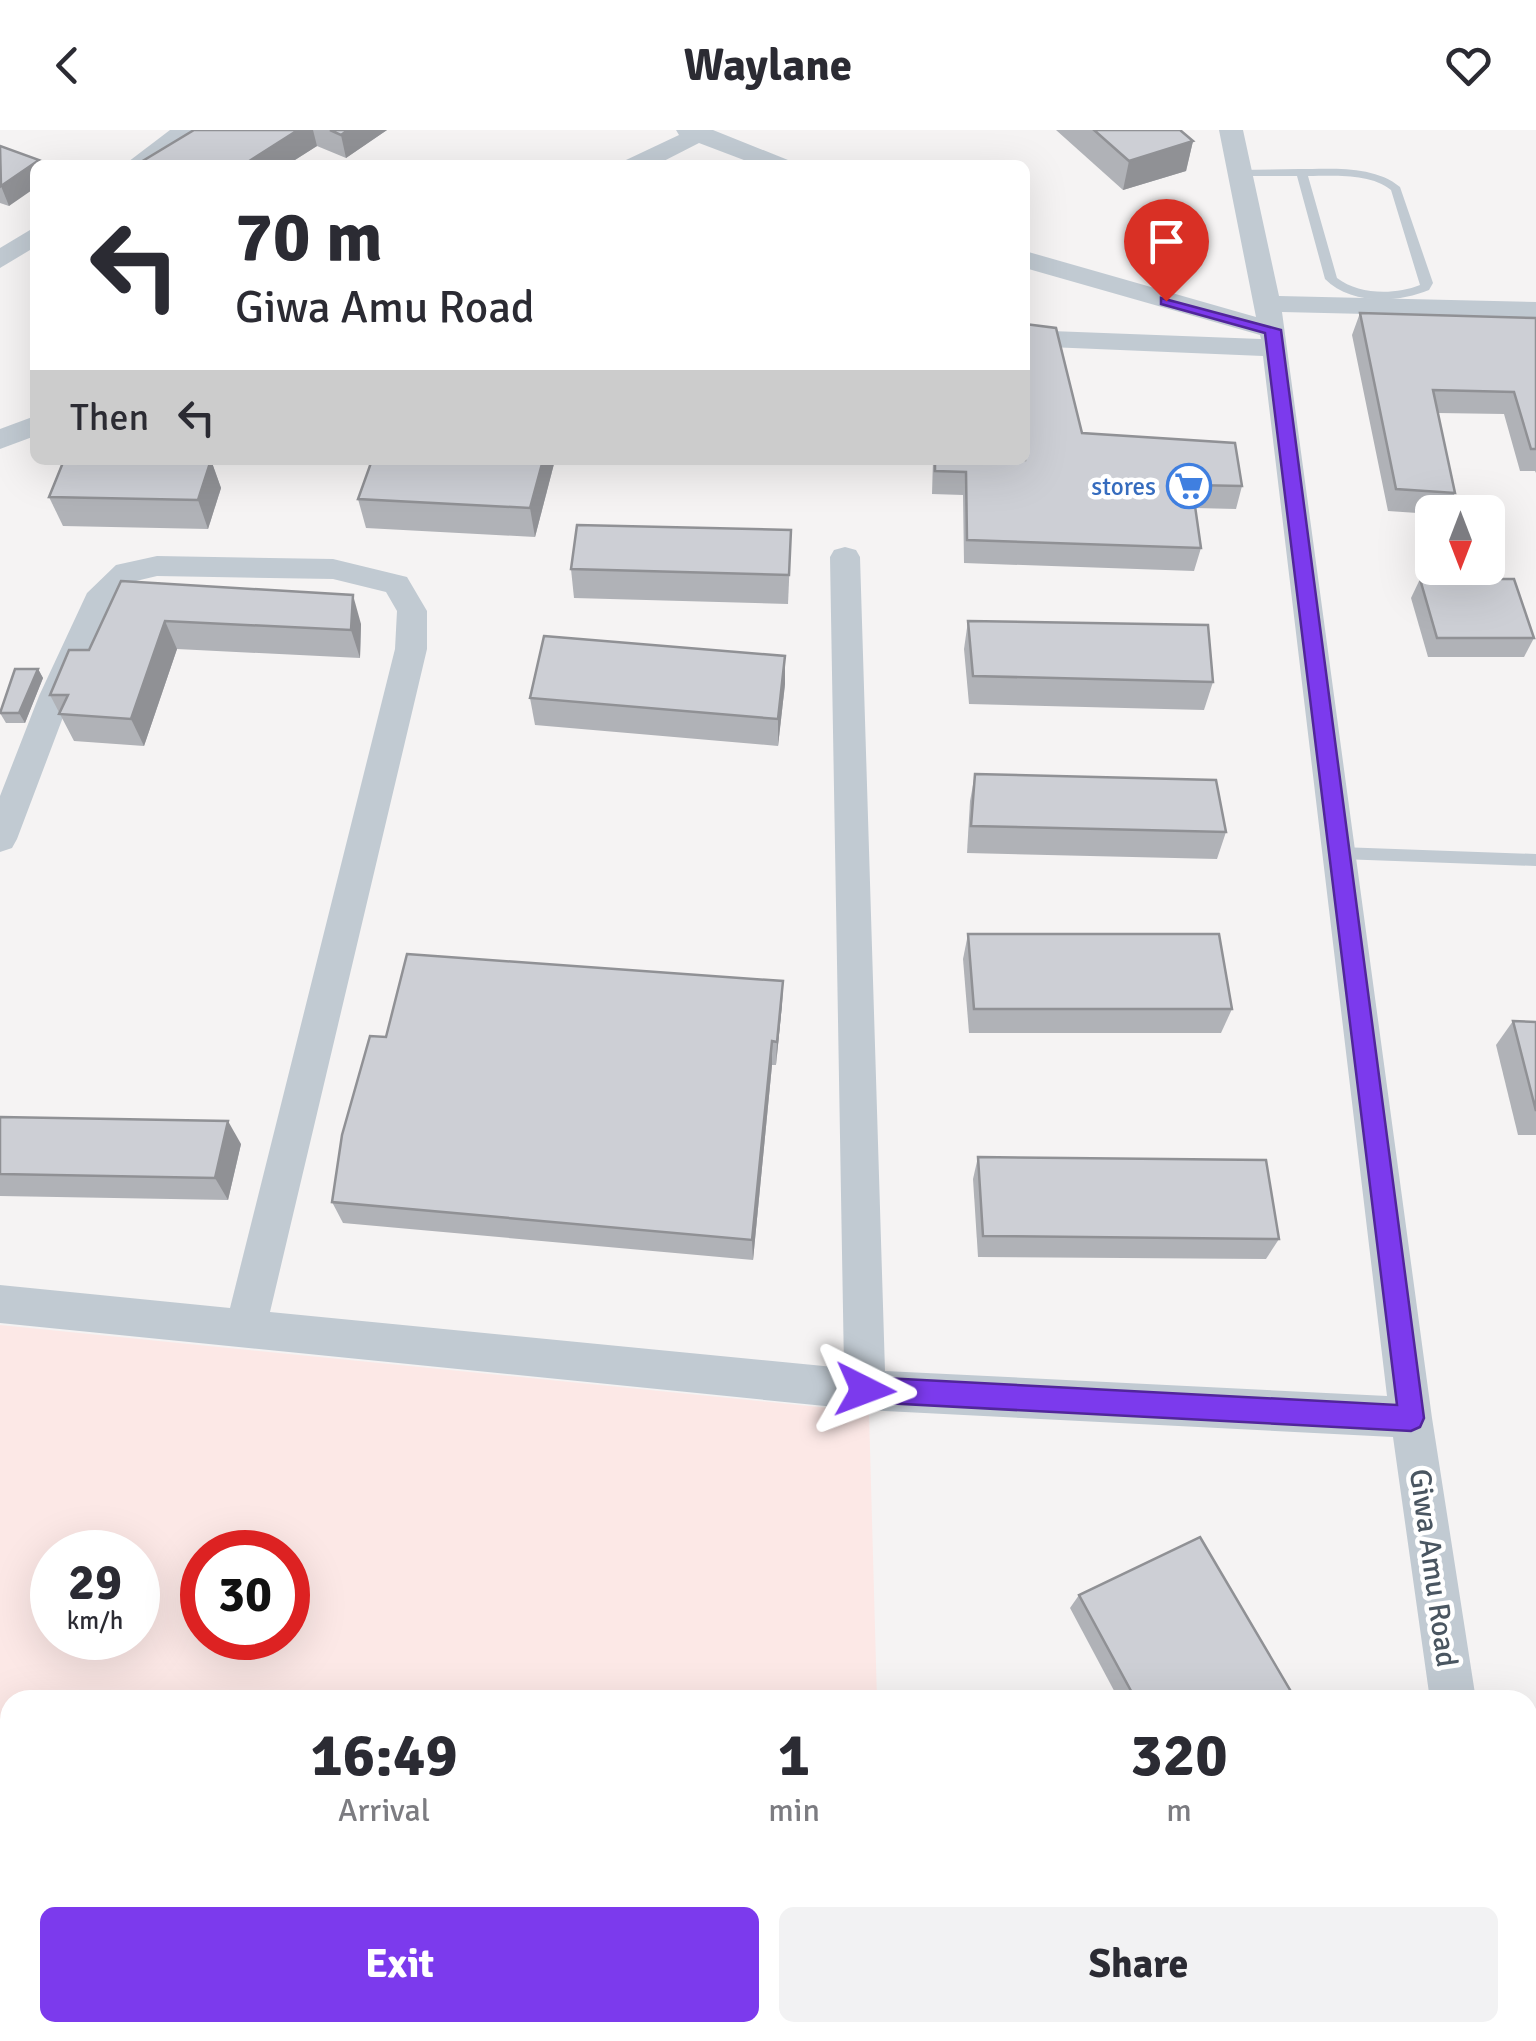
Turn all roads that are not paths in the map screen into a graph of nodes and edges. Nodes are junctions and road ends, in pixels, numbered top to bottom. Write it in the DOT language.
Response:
graph roads {
  1 [pos="186,130"];
  2 [pos="1231,130"];
  3 [pos="695,131"];
  4 [pos="143,160"];
  5 [pos="644,160"];
  6 [pos="767,160"];
  7 [pos="1239,174"];
  8 [pos="1302,174"];
  9 [pos="30,239"];
  10 [pos="0,260"];
  11 [pos="1030,261"];
  12 [pos="1536,310"];
  13 [pos="1272,328"];
  14 [pos="1030,338"];
  15 [pos="30,426"];
  16 [pos="0,440"];
  17 [pos="845,557"];
  18 [pos="0,840"];
  19 [pos="1340,853"];
  20 [pos="1536,860"];
  21 [pos="0,1304"];
  22 [pos="245,1329"];
  23 [pos="865,1390"];
  24 [pos="1411,1418"];
  25 [pos="1451,1690"];
  1 -- 4 [label="street"];
  2 -- 7 [label="street, Giwa Amu Road"];
  3 -- 5 [label="street"];
  3 -- 6 [label="street"];
  7 -- 8 [label="lane"];
  7 -- 13 [label="street, Giwa Amu Road"];
  8 -- 8 [label="lane"];
  9 -- 10 [label="street"];
  11 -- 13 [label="street"];
  12 -- 13 [label="street"];
  13 -- 14 [label="street"];
  13 -- 19 [label="street, Giwa Amu Road"];
  15 -- 16 [label="street"];
  17 -- 23 [label="street"];
  18 -- 22 [label="street"];
  19 -- 20 [label="lane"];
  19 -- 24 [label="street, Giwa Amu Road"];
  21 -- 22 [label="street"];
  22 -- 23 [label="street"];
  23 -- 24 [label="street"];
  24 -- 25 [label="street, Giwa Amu Road"];
}
